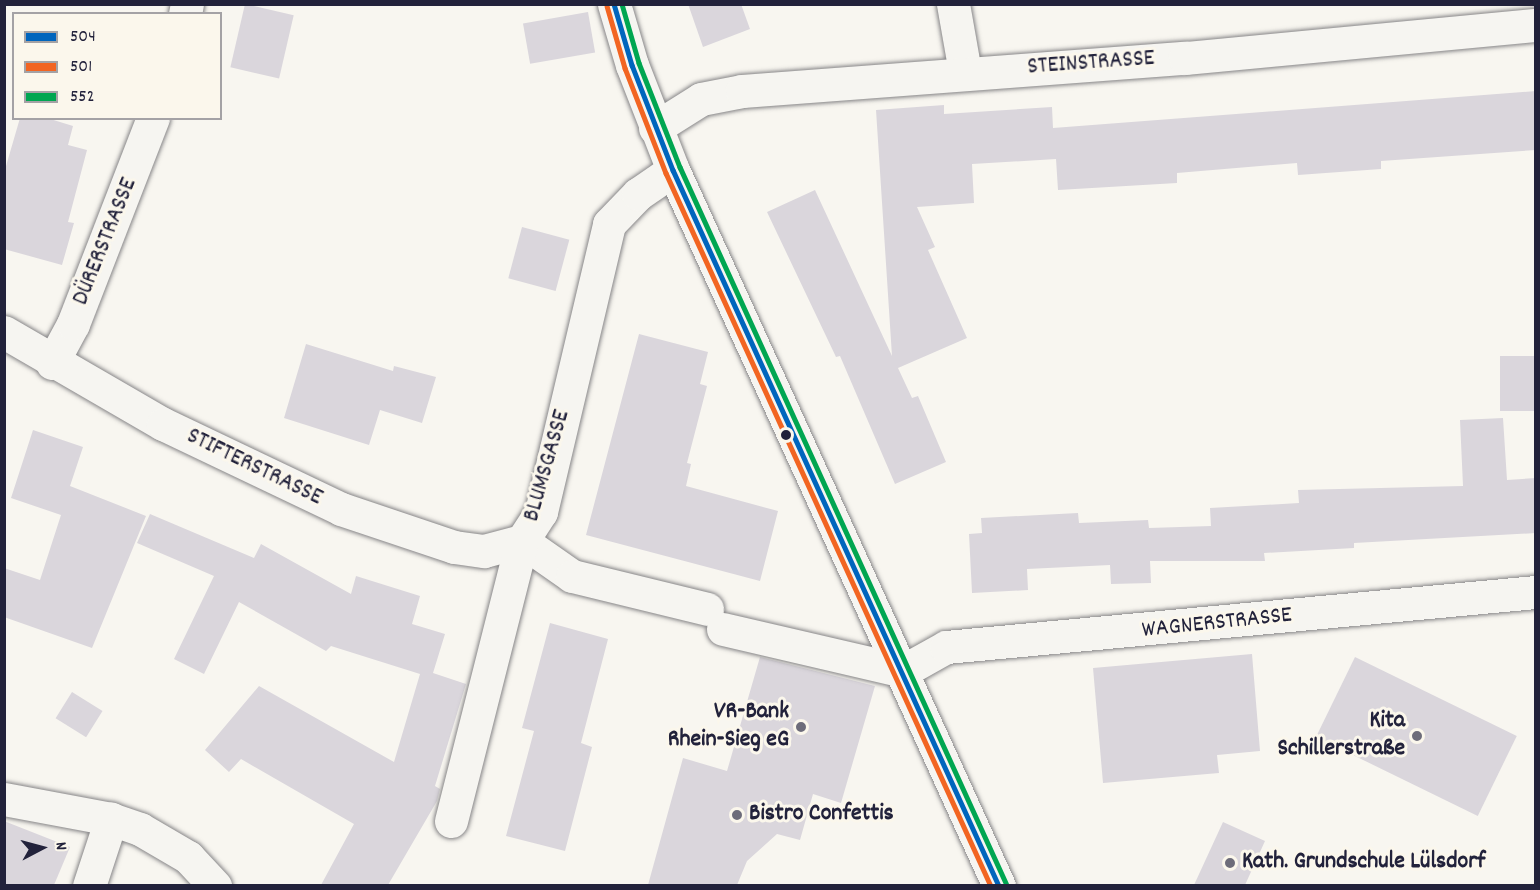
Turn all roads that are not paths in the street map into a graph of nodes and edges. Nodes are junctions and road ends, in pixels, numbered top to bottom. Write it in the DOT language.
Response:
graph roads {
  1 [pos="614,4"];
  2 [pos="953,4"];
  3 [pos="1536,25"];
  4 [pos="965,72"];
  5 [pos="152,120"];
  6 [pos="655,128"];
  7 [pos="673,170"];
  8 [pos="4,332"];
  9 [pos="52,363"];
  10 [pos="522,541"];
  11 [pos="1536,592"];
  12 [pos="903,671"];
  13 [pos="4,799"];
  14 [pos="111,819"];
  15 [pos="452,821"];
  16 [pos="89,885"];
  17 [pos="215,885"];
  18 [pos="999,885"];
  1 -- 6 [label="street"];
  2 -- 4 [label="street"];
  3 -- 4 [label="street, STEINSTRASSE"];
  4 -- 6 [label="street, STEINSTRASSE"];
  5 -- 9 [label="street, DÜRERSTRASSE"];
  6 -- 7 [label="street"];
  7 -- 10 [label="street, BLUMSGASSE"];
  7 -- 12 [label="street"];
  8 -- 9 [label="street, STIFTERSTRASSE"];
  9 -- 10 [label="street, STIFTERSTRASSE"];
  10 -- 12 [label="street"];
  10 -- 15 [label="street, BLUMSGASSE"];
  11 -- 12 [label="street, WAGNERSTRASSE"];
  12 -- 18 [label="street"];
  13 -- 14 [label="street"];
  14 -- 16 [label="street"];
  14 -- 17 [label="street"];
}
